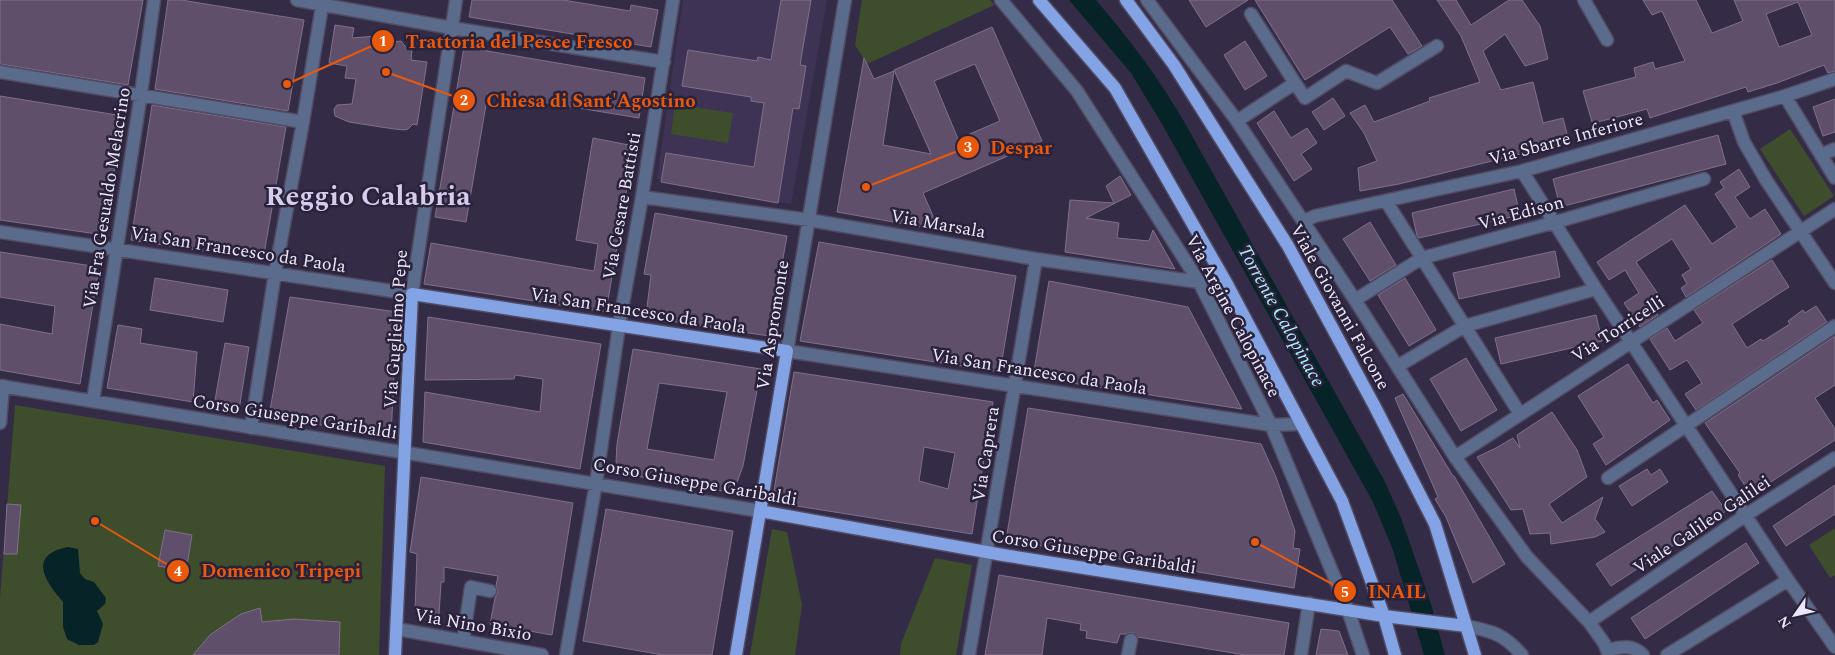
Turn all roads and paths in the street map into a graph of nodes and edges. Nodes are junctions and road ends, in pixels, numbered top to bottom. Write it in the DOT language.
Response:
graph roads {
  1 [pos="154,0"];
  2 [pos="297,0"];
  3 [pos="456,0"];
  4 [pos="673,0"];
  5 [pos="845,0"];
  6 [pos="1001,0"];
  7 [pos="1039,0"];
  8 [pos="1126,0"];
  9 [pos="1584,0"];
  10 [pos="1151,1"];
  11 [pos="322,2"];
  12 [pos="1251,14"];
  13 [pos="452,28"];
  14 [pos="1607,40"];
  15 [pos="1437,46"];
  16 [pos="664,62"];
  17 [pos="0,72"];
  18 [pos="1835,79"];
  19 [pos="1295,83"];
  20 [pos="141,94"];
  21 [pos="1785,96"];
  22 [pos="1733,111"];
  23 [pos="1237,121"];
  24 [pos="303,122"];
  25 [pos="1835,149"];
  26 [pos="1821,154"];
  27 [pos="1522,171"];
  28 [pos="1835,178"];
  29 [pos="1704,179"];
  30 [pos="642,197"];
  31 [pos="1386,201"];
  32 [pos="1835,208"];
  33 [pos="808,220"];
  34 [pos="1304,221"];
  35 [pos="1556,222"];
  36 [pos="0,232"];
  37 [pos="1800,232"];
  38 [pos="117,249"];
  39 [pos="1422,258"];
  40 [pos="1036,259"];
  41 [pos="275,273"];
  42 [pos="1199,282"];
  43 [pos="1835,283"];
  44 [pos="1227,284"];
  45 [pos="1596,289"];
  46 [pos="412,294"];
  47 [pos="1355,300"];
  48 [pos="619,326"];
  49 [pos="1464,326"];
  50 [pos="1835,326"];
  51 [pos="1631,341"];
  52 [pos="787,351"];
  53 [pos="1398,366"];
  54 [pos="1,386"];
  55 [pos="1015,386"];
  56 [pos="93,401"];
  57 [pos="1520,414"];
  58 [pos="0,423"];
  59 [pos="1301,424"];
  60 [pos="1271,425"];
  61 [pos="1686,425"];
  62 [pos="251,428"];
  63 [pos="405,454"];
  64 [pos="1455,457"];
  65 [pos="1835,458"];
  66 [pos="1608,478"];
  67 [pos="596,483"];
  68 [pos="760,511"];
  69 [pos="1746,515"];
  70 [pos="987,553"];
  71 [pos="1788,580"];
  72 [pos="490,591"];
  73 [pos="1309,603"];
  74 [pos="1348,610"];
  75 [pos="1384,616"];
  76 [pos="1589,622"];
  77 [pos="1466,626"];
  78 [pos="397,629"];
  79 [pos="1130,640"];
  80 [pos="462,641"];
  81 [pos="1835,647"];
  82 [pos="1609,653"];
  83 [pos="395,655"];
  84 [pos="542,655"];
  85 [pos="566,655"];
  86 [pos="736,655"];
  87 [pos="969,655"];
  88 [pos="1128,655"];
  89 [pos="1301,655"];
  90 [pos="1363,655"];
  91 [pos="1395,655"];
  92 [pos="1475,655"];
  93 [pos="1522,655"];
  94 [pos="1643,655"];
  95 [pos="1667,655"];
  1 -- 20 [label="street, Via Fra Gesualdo Melacrino"];
  2 -- 11 [label="street"];
  3 -- 13 [label="street, Via Guglielmo Pepe"];
  4 -- 16 [label="street, Via Cesare Battisti"];
  5 -- 33 [label="street, Via Aspromonte"];
  6 -- 42 [label="street, Via Argine Calopinace"];
  7 -- 44 [label="main road"];
  8 -- 77 [label="main road, Viale Giovanni Falcone"];
  9 -- 14 [label="street"];
  10 -- 23 [label="street"];
  11 -- 13 [label="street"];
  11 -- 24 [label="street"];
  12 -- 19 [label="street"];
  13 -- 16 [label="street"];
  13 -- 46 [label="street, Via Guglielmo Pepe"];
  15 -- 19 [label="street"];
  16 -- 30 [label="street, Via Cesare Battisti"];
  17 -- 20 [label="street"];
  18 -- 21 [label="street, Via Sbarre Inferiore"];
  19 -- 23 [label="street"];
  20 -- 24 [label="street"];
  20 -- 38 [label="street, Via Fra Gesualdo Melacrino"];
  21 -- 22 [label="street, Via Sbarre Inferiore"];
  21 -- 26 [label="street"];
  22 -- 27 [label="street, Via Sbarre Inferiore"];
  22 -- 37 [label="street"];
  23 -- 34 [label="street"];
  24 -- 41 [label="street"];
  25 -- 26 [label="street"];
  26 -- 28 [label="street"];
  27 -- 31 [label="street, Via Sbarre Inferiore"];
  27 -- 35 [label="street"];
  29 -- 35 [label="street, Via Edison"];
  30 -- 33 [label="street, Via Marsala"];
  30 -- 48 [label="street, Via Cesare Battisti"];
  31 -- 34 [label="street, Via Sbarre Inferiore"];
  31 -- 39 [label="street"];
  32 -- 37 [label="street, Via Torricelli"];
  33 -- 40 [label="street, Via Marsala"];
  33 -- 52 [label="street, Via Aspromonte"];
  34 -- 47 [label="street"];
  35 -- 39 [label="street, Via Edison"];
  35 -- 45 [label="street"];
  36 -- 38 [label="street, Via San Francesco da Paola"];
  37 -- 43 [label="street"];
  37 -- 51 [label="street, Via Torricelli"];
  38 -- 41 [label="street, Via San Francesco da Paola"];
  38 -- 56 [label="street, Via Fra Gesualdo Melacrino"];
  39 -- 47 [label="street, Via Edison"];
  39 -- 49 [label="street"];
  40 -- 42 [label="street, Via Marsala"];
  40 -- 55 [label="street, Via Caprera"];
  41 -- 46 [label="street, Via San Francesco da Paola"];
  41 -- 62 [label="street"];
  42 -- 44 [label="street, Via Marsala"];
  42 -- 60 [label="street, Via Argine Calopinace"];
  44 -- 59 [label="main road"];
  45 -- 49 [label="street"];
  45 -- 51 [label="street"];
  46 -- 48 [label="main road, Via San Francesco da Paola"];
  46 -- 63 [label="main road, Via Guglielmo Pepe"];
  47 -- 53 [label="street"];
  48 -- 52 [label="main road, Via San Francesco da Paola"];
  48 -- 67 [label="street, Via Cesare Battisti"];
  49 -- 53 [label="street"];
  49 -- 57 [label="street"];
  50 -- 61 [label="street"];
  51 -- 57 [label="street, Via Torricelli"];
  51 -- 61 [label="street"];
  52 -- 55 [label="street, Via San Francesco da Paola"];
  52 -- 68 [label="main road, Via Aspromonte"];
  53 -- 64 [label="street"];
  54 -- 56 [label="street, Corso Giuseppe Garibaldi"];
  54 -- 58 [label="street"];
  55 -- 60 [label="street, Via San Francesco da Paola"];
  55 -- 70 [label="street, Via Caprera"];
  56 -- 62 [label="street, Corso Giuseppe Garibaldi"];
  57 -- 64 [label="street, Via Torricelli"];
  59 -- 60 [label="street, Via San Francesco da Paola"];
  59 -- 75 [label="main road"];
  60 -- 74 [label="street, Via Argine Calopinace"];
  61 -- 66 [label="street"];
  61 -- 69 [label="street"];
  62 -- 63 [label="street, Corso Giuseppe Garibaldi"];
  63 -- 67 [label="street, Corso Giuseppe Garibaldi"];
  63 -- 78 [label="main road, Via Guglielmo Pepe"];
  64 -- 76 [label="street"];
  65 -- 69 [label="street, Viale Galileo Galilei"];
  67 -- 68 [label="street, Corso Giuseppe Garibaldi"];
  67 -- 85 [label="street, Via Cesare Battisti"];
  68 -- 70 [label="main road, Corso Giuseppe Garibaldi"];
  68 -- 86 [label="main road, Via Aspromonte"];
  69 -- 71 [label="street"];
  69 -- 76 [label="street, Viale Galileo Galilei"];
  70 -- 73 [label="main road, Corso Giuseppe Garibaldi"];
  70 -- 87 [label="street, Via Caprera"];
  71 -- 81 [label="street"];
  71 -- 95 [label="street"];
  72 -- 80 [label="street"];
  73 -- 74 [label="main road, Corso Giuseppe Garibaldi"];
  73 -- 89 [label="street"];
  74 -- 75 [label="main road, Corso Giuseppe Garibaldi"];
  74 -- 90 [label="street, Via Argine Calopinace"];
  75 -- 77 [label="main road, Corso Giuseppe Garibaldi"];
  75 -- 91 [label="main road"];
  76 -- 82 [label="street"];
  77 -- 92 [label="main road, Viale Giovanni Falcone"];
  77 -- 93 [label="street"];
  78 -- 80 [label="street, Via Nino Bixio"];
  78 -- 83 [label="main road, Via Guglielmo Pepe"];
  79 -- 88 [label="street"];
  80 -- 84 [label="street, Via Nino Bixio"];
  82 -- 94 [label="street"];
}
